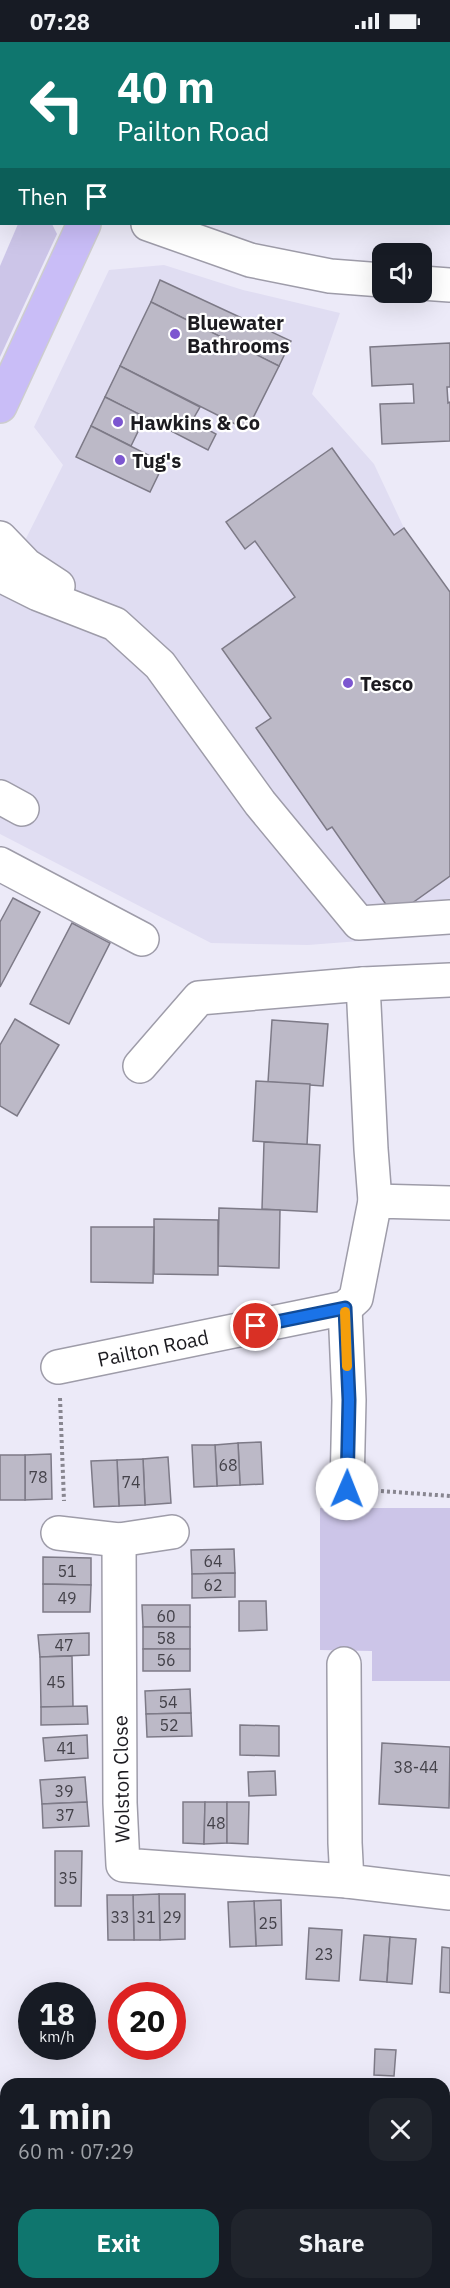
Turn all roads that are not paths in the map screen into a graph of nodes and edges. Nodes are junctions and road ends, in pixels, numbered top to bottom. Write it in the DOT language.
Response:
graph roads {
  1 [pos="84,225"];
  2 [pos="150,225"];
  3 [pos="372,279"];
  4 [pos="432,284"];
  5 [pos="450,285"];
  6 [pos="0,406"];
  7 [pos="0,538"];
  8 [pos="0,575"];
  9 [pos="38,594"];
  10 [pos="0,596"];
  11 [pos="115,624"];
  12 [pos="0,864"];
  13 [pos="450,917"];
  14 [pos="142,939"];
  15 [pos="450,980"];
  16 [pos="363,984"];
  17 [pos="140,1066"];
  18 [pos="375,1201"];
  19 [pos="450,1203"];
  20 [pos="345,1308"];
  21 [pos="58,1367"];
  22 [pos="347,1489"];
  23 [pos="172,1532"];
  24 [pos="62,1533"];
  25 [pos="119,1540"];
  26 [pos="344,1664"];
  27 [pos="348,1881"];
  28 [pos="450,1893"];
  1 -- 6 [label="highway"];
  2 -- 3 [label="street"];
  4 -- 5 [label="street"];
  7 -- 11 [label="street"];
  8 -- 9 [label="street"];
  9 -- 10 [label="street"];
  9 -- 11 [label="street"];
  11 -- 13 [label="street"];
  12 -- 14 [label="street"];
  15 -- 16 [label="street"];
  16 -- 17 [label="street"];
  16 -- 18 [label="street"];
  18 -- 19 [label="street"];
  18 -- 20 [label="street"];
  20 -- 21 [label="street, Pailton Road"];
  20 -- 22 [label="street"];
  23 -- 25 [label="street"];
  24 -- 25 [label="street"];
  25 -- 27 [label="street, Wolston Close"];
  26 -- 27 [label="street"];
  27 -- 28 [label="street, Wolston Close"];
}
